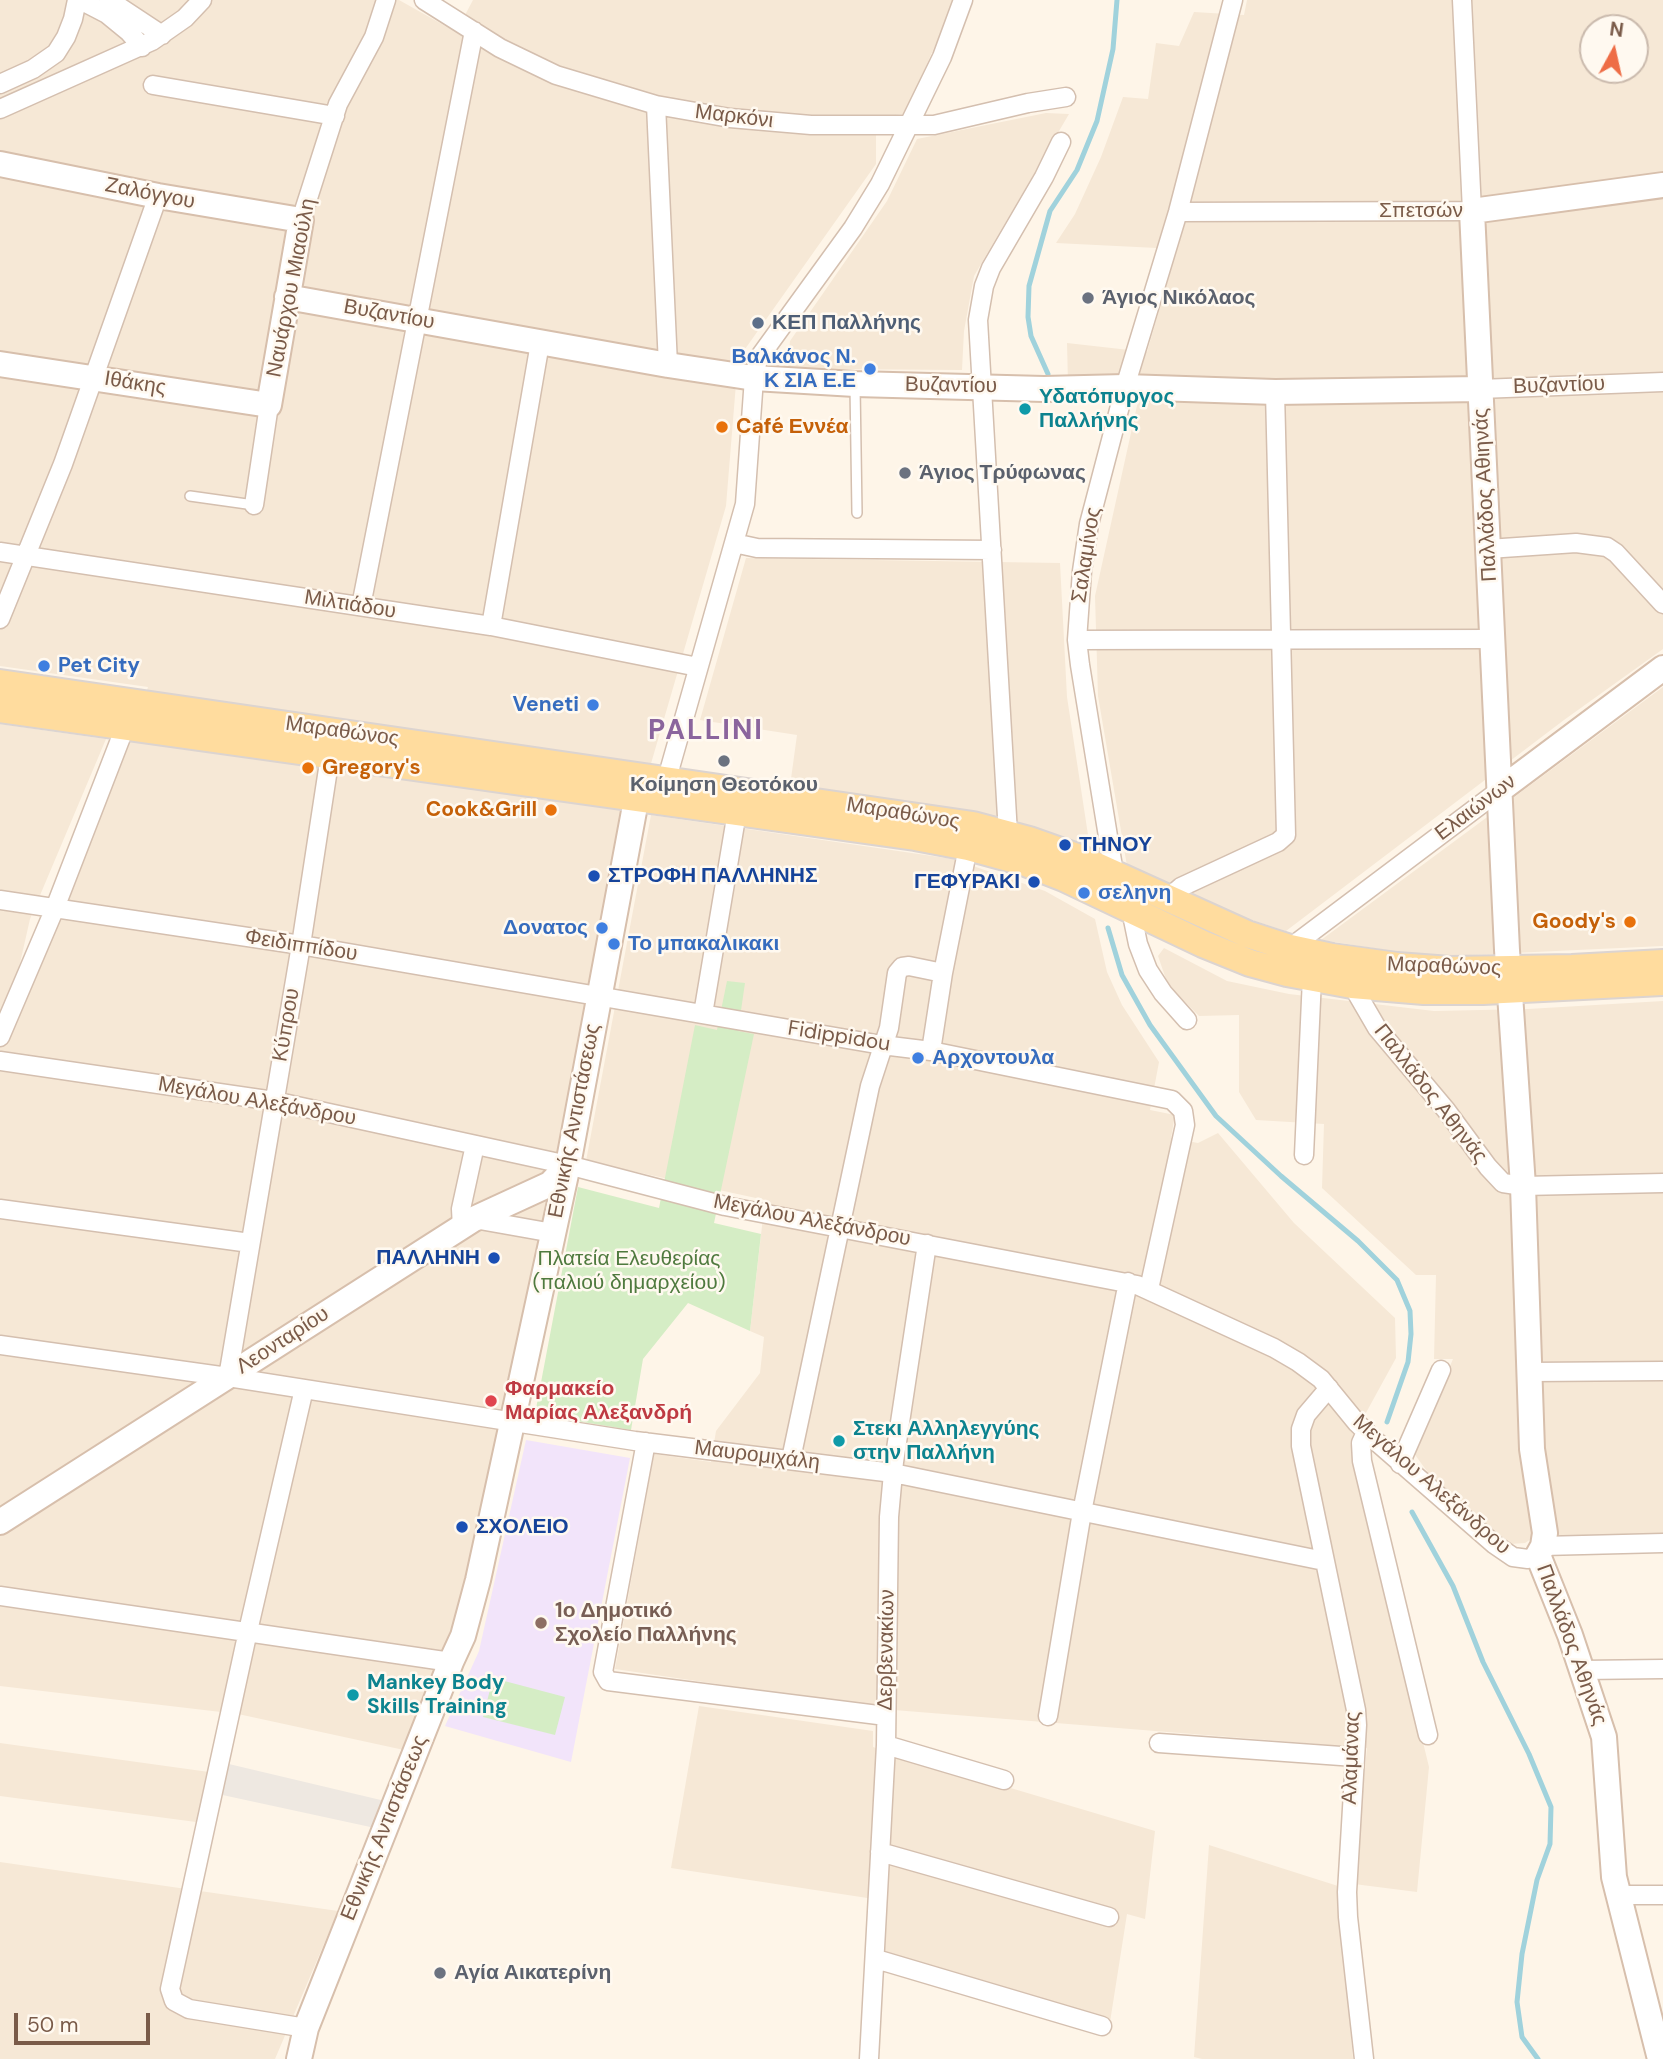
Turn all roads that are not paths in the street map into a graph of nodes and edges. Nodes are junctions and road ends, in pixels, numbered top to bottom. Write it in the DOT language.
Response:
graph roads {
  1 [pos="78,0"];
  2 [pos="109,0"];
  3 [pos="202,0"];
  4 [pos="386,0"];
  5 [pos="424,0"];
  6 [pos="963,0"];
  7 [pos="1233,0"];
  8 [pos="1462,0"];
  9 [pos="474,31"];
  10 [pos="162,35"];
  11 [pos="142,47"];
  12 [pos="0,84"];
  13 [pos="153,85"];
  14 [pos="1066,97"];
  15 [pos="656,105"];
  16 [pos="0,110"];
  17 [pos="335,116"];
  18 [pos="909,126"];
  19 [pos="1061,142"];
  20 [pos="0,164"];
  21 [pos="1663,185"];
  22 [pos="158,196"];
  23 [pos="1472,211"];
  24 [pos="1178,212"];
  25 [pos="301,220"];
  26 [pos="287,297"];
  27 [pos="417,320"];
  28 [pos="540,342"];
  29 [pos="0,364"];
  30 [pos="668,365"];
  31 [pos="94,378"];
  32 [pos="754,378"];
  33 [pos="1663,382"];
  34 [pos="855,384"];
  35 [pos="982,386"];
  36 [pos="1125,387"];
  37 [pos="1480,389"];
  38 [pos="1275,392"];
  39 [pos="269,405"];
  40 [pos="190,496"];
  41 [pos="254,505"];
  42 [pos="857,513"];
  43 [pos="734,543"];
  44 [pos="1488,549"];
  45 [pos="992,550"];
  46 [pos="0,552"];
  47 [pos="27,556"];
  48 [pos="1663,604"];
  49 [pos="362,606"];
  50 [pos="0,619"];
  51 [pos="491,626"];
  52 [pos="1492,639"];
  53 [pos="1077,640"];
  54 [pos="1282,640"];
  55 [pos="698,667"];
  56 [pos="1663,668"];
  57 [pos="0,682"];
  58 [pos="0,709"];
  59 [pos="125,727"];
  60 [pos="330,755"];
  61 [pos="652,789"];
  62 [pos="1500,790"];
  63 [pos="737,812"];
  64 [pos="1008,834"];
  65 [pos="968,847"];
  66 [pos="1114,873"];
  67 [pos="1167,899"];
  68 [pos="0,900"];
  69 [pos="55,908"];
  70 [pos="1131,910"];
  71 [pos="301,945"];
  72 [pos="1290,948"];
  73 [pos="1663,963"];
  74 [pos="943,973"];
  75 [pos="1312,978"];
  76 [pos="1510,980"];
  77 [pos="1663,982"];
  78 [pos="1352,985"];
  79 [pos="600,997"];
  80 [pos="703,1014"];
  81 [pos="1187,1020"];
  82 [pos="0,1037"];
  83 [pos="882,1045"];
  84 [pos="931,1051"];
  85 [pos="0,1062"];
  86 [pos="274,1101"];
  87 [pos="475,1145"];
  88 [pos="1304,1155"];
  89 [pos="568,1165"];
  90 [pos="1663,1183"];
  91 [pos="1523,1186"];
  92 [pos="0,1209"];
  93 [pos="468,1224"];
  94 [pos="840,1227"];
  95 [pos="553,1233"];
  96 [pos="250,1243"];
  97 [pos="927,1244"];
  98 [pos="1128,1282"];
  99 [pos="1149,1289"];
  100 [pos="0,1345"];
  101 [pos="1441,1370"];
  102 [pos="1663,1371"];
  103 [pos="1531,1372"];
  104 [pos="228,1377"];
  105 [pos="201,1382"];
  106 [pos="1329,1388"];
  107 [pos="304,1389"];
  108 [pos="512,1422"];
  109 [pos="1366,1432"];
  110 [pos="646,1442"];
  111 [pos="792,1460"];
  112 [pos="1400,1464"];
  113 [pos="893,1473"];
  114 [pos="1082,1512"];
  115 [pos="3,1518"];
  116 [pos="1663,1543"];
  117 [pos="1540,1551"];
  118 [pos="1324,1561"];
  119 [pos="0,1596"];
  120 [pos="248,1631"];
  121 [pos="451,1662"];
  122 [pos="1663,1669"];
  123 [pos="1582,1670"];
  124 [pos="886,1716"];
  125 [pos="1048,1716"];
  126 [pos="1428,1735"];
  127 [pos="1159,1743"];
  128 [pos="886,1745"];
  129 [pos="1355,1757"];
  130 [pos="1004,1780"];
  131 [pos="880,1852"];
  132 [pos="1618,1895"];
  133 [pos="1663,1895"];
  134 [pos="1109,1917"];
  135 [pos="876,1959"];
  136 [pos="1102,2026"];
  137 [pos="306,2028"];
  138 [pos="299,2059"];
  139 [pos="869,2059"];
  140 [pos="1364,2059"];
  141 [pos="1660,2059"];
  1 -- 11 [label="street"];
  1 -- 12 [label="street"];
  2 -- 10 [label="street"];
  3 -- 10 [label="street"];
  4 -- 17 [label="street, Ναυάρχου Μιαούλη"];
  5 -- 9 [label="street, Μαρκόνι"];
  6 -- 18 [label="street"];
  7 -- 24 [label="street, Σαλαμίνος"];
  8 -- 23 [label="street, Παλλάδος Αθιηνάς"];
  9 -- 15 [label="street, Μαρκόνι"];
  9 -- 27 [label="street"];
  10 -- 11 [label="street"];
  11 -- 16 [label="street"];
  13 -- 17 [label="street"];
  14 -- 18 [label="street, Μαρκόνι"];
  15 -- 18 [label="street, Μαρκόνι"];
  15 -- 30 [label="street"];
  17 -- 25 [label="street, Ναυάρχου Μιαούλη"];
  18 -- 32 [label="street"];
  19 -- 35 [label="street"];
  20 -- 22 [label="street, Ζαλόγγου"];
  21 -- 23 [label="street, Σπετσών"];
  22 -- 25 [label="street, Ζαλόγγου"];
  22 -- 31 [label="street"];
  23 -- 24 [label="street, Σπετσών"];
  23 -- 37 [label="street, Παλλάδος Αθιηνάς"];
  24 -- 36 [label="street, Σαλαμίνος"];
  25 -- 26 [label="street, Ναυάρχου Μιαούλη"];
  26 -- 27 [label="street, Βυζαντίου"];
  26 -- 39 [label="street, Ναυάρχου Μιαούλη"];
  27 -- 28 [label="street, Βυζαντίου"];
  27 -- 49 [label="street"];
  28 -- 30 [label="street, Βυζαντίου"];
  28 -- 51 [label="street"];
  29 -- 31 [label="street, Ιθάκης"];
  30 -- 32 [label="street, Βυζαντίου"];
  31 -- 39 [label="street, Ιθάκης"];
  31 -- 47 [label="street"];
  32 -- 34 [label="street, Βυζαντίου"];
  32 -- 43 [label="street"];
  33 -- 37 [label="street, Βυζαντίου"];
  34 -- 35 [label="street, Βυζαντίου"];
  34 -- 42 [label="lane"];
  35 -- 36 [label="street, Βυζαντίου"];
  35 -- 45 [label="street"];
  36 -- 38 [label="street, Βυζαντίου"];
  36 -- 53 [label="street, Σαλαμίνος"];
  37 -- 38 [label="street, Βυζαντίου"];
  37 -- 44 [label="street, Παλλάδος Αθιηνάς"];
  38 -- 54 [label="street"];
  39 -- 41 [label="street, Ναυάρχου Μιαούλη"];
  40 -- 41 [label="lane"];
  43 -- 45 [label="street"];
  43 -- 55 [label="street"];
  44 -- 48 [label="street"];
  44 -- 52 [label="street, Παλλάδος Αθιηνάς"];
  45 -- 64 [label="street"];
  46 -- 47 [label="street, Μιλτιάδου"];
  47 -- 49 [label="street, Μιλτιάδου"];
  47 -- 50 [label="street"];
  49 -- 51 [label="street, Μιλτιάδου"];
  51 -- 55 [label="street, Μιλτιάδου"];
  52 -- 54 [label="street"];
  52 -- 62 [label="street, Παλλάδος Αθιηνάς"];
  53 -- 54 [label="street"];
  53 -- 66 [label="street, Σαλαμίνος"];
  54 -- 67 [label="street"];
  55 -- 61 [label="street"];
  56 -- 62 [label="street, Ελαιώνων"];
  57 -- 61 [label="main road, Μαραθώνος"];
  58 -- 59 [label="main road, Μαραθώνος"];
  59 -- 60 [label="main road, Μαραθώνος"];
  59 -- 69 [label="street"];
  60 -- 61 [label="main road, Μαραθώνος"];
  60 -- 71 [label="street, Κύπρου"];
  61 -- 63 [label="main road, Μαραθώνος"];
  61 -- 64 [label="main road, Μαραθώνος"];
  61 -- 79 [label="street, Εθνικής Αντιστάσεως"];
  62 -- 72 [label="street, Ελαιώνων"];
  62 -- 76 [label="street, Παλλάδος Αθιηνάς"];
  63 -- 65 [label="main road, Μαραθώνος"];
  63 -- 80 [label="street"];
  64 -- 66 [label="main road, Μαραθώνος"];
  65 -- 70 [label="main road, Μαραθώνος"];
  65 -- 74 [label="street"];
  66 -- 67 [label="main road, Μαραθώνος"];
  67 -- 72 [label="main road, Μαραθώνος"];
  68 -- 69 [label="street, Φειδιππίδου"];
  69 -- 71 [label="street, Φειδιππίδου"];
  69 -- 82 [label="street"];
  70 -- 75 [label="main road, Μαραθώνος"];
  70 -- 81 [label="street"];
  71 -- 79 [label="street, Φειδιππίδου"];
  71 -- 86 [label="street, Κύπρου"];
  72 -- 76 [label="main road, Μαραθώνος"];
  73 -- 76 [label="main road, Μαραθώνος"];
  74 -- 83 [label="street"];
  74 -- 84 [label="street"];
  75 -- 78 [label="main road, Μαραθώνος"];
  75 -- 88 [label="street"];
  76 -- 77 [label="main road, Μαραθώνος"];
  76 -- 78 [label="main road, Μαραθώνος"];
  76 -- 91 [label="street, Παλλάδος Αθηνάς"];
  78 -- 91 [label="street, Παλλάδος Αθηνάς"];
  79 -- 80 [label="street, Fidippidou"];
  79 -- 89 [label="street, Εθνικής Αντιστάσεως"];
  80 -- 83 [label="street, Fidippidou"];
  83 -- 84 [label="street, Fidippidou"];
  83 -- 94 [label="street"];
  84 -- 99 [label="street, Fidippidou"];
  85 -- 86 [label="street, Μεγάλου Αλεξάνδρου"];
  86 -- 87 [label="street, Μεγάλου Αλεξάνδρου"];
  86 -- 96 [label="street, Κύπρου"];
  87 -- 89 [label="street, Μεγάλου Αλεξάνδρου"];
  87 -- 93 [label="street"];
  89 -- 93 [label="street, Λεονταρίου"];
  89 -- 94 [label="street, Μεγάλου Αλεξάνδρου"];
  89 -- 95 [label="street, Εθνικής Αντιστάσεως"];
  90 -- 91 [label="street"];
  91 -- 103 [label="street, Παλλάδος Αθηνάς"];
  92 -- 96 [label="street"];
  93 -- 95 [label="street"];
  93 -- 104 [label="street, Λεονταρίου"];
  94 -- 97 [label="street, Μεγάλου Αλεξάνδρου"];
  94 -- 111 [label="street"];
  95 -- 108 [label="street, Εθνικής Αντιστάσεως"];
  96 -- 104 [label="street, Κύπρου"];
  97 -- 98 [label="street, Μεγάλου Αλεξάνδρου"];
  97 -- 113 [label="street, Δερβενακίων"];
  98 -- 99 [label="street, Μεγάλου Αλεξάνδρου"];
  98 -- 114 [label="street"];
  99 -- 106 [label="street, Μεγάλου Αλεξάνδρου"];
  100 -- 105 [label="street"];
  101 -- 112 [label="street"];
  102 -- 103 [label="street"];
  103 -- 117 [label="street, Παλλάδος Αθηνάς"];
  104 -- 105 [label="street, Λεονταρίου"];
  104 -- 107 [label="street, Μαυρομιχάλη"];
  105 -- 115 [label="street, Λεονταρίου"];
  106 -- 109 [label="street, Μεγάλου Αλεξάνδρου"];
  106 -- 118 [label="street, Αλαμάνας"];
  107 -- 108 [label="street, Μαυρομιχάλη"];
  107 -- 120 [label="street"];
  108 -- 110 [label="street, Μαυρομιχάλη"];
  108 -- 121 [label="street, Εθνικής Αντιστάσεως"];
  109 -- 112 [label="street, Μεγάλου Αλεξάνδρου"];
  109 -- 126 [label="street"];
  110 -- 111 [label="street, Μαυρομιχάλη"];
  110 -- 124 [label="street"];
  111 -- 113 [label="street, Μαυρομιχάλη"];
  112 -- 117 [label="street, Μεγάλου Αλεξάνδρου"];
  113 -- 114 [label="street, Μαυρομιχάλη"];
  113 -- 124 [label="street, Δερβενακίων"];
  114 -- 118 [label="street, Μαυρομιχάλη"];
  114 -- 125 [label="street"];
  116 -- 117 [label="street, Μεγάλου Αλεξάνδρου"];
  117 -- 123 [label="street, Παλλάδος Αθηνάς"];
  118 -- 129 [label="street, Αλαμάνας"];
  119 -- 120 [label="street"];
  120 -- 121 [label="street"];
  120 -- 137 [label="street"];
  121 -- 137 [label="street, Εθνικής Αντιστάσεως"];
  122 -- 123 [label="street"];
  123 -- 132 [label="street, Παλλάδος Αθηνάς"];
  124 -- 128 [label="street, Δερβενακίων"];
  127 -- 129 [label="street"];
  128 -- 130 [label="street"];
  128 -- 131 [label="street, Δερβενακίων"];
  129 -- 140 [label="street, Αλαμάνας"];
  131 -- 134 [label="street"];
  131 -- 135 [label="street, Δερβενακίων"];
  132 -- 133 [label="street"];
  132 -- 141 [label="street, Παλλάδος Αθηνάς"];
  135 -- 136 [label="street"];
  135 -- 139 [label="street, Δερβενακίων"];
  137 -- 138 [label="street, Εθνικής Αντιστάσεως"];
}
